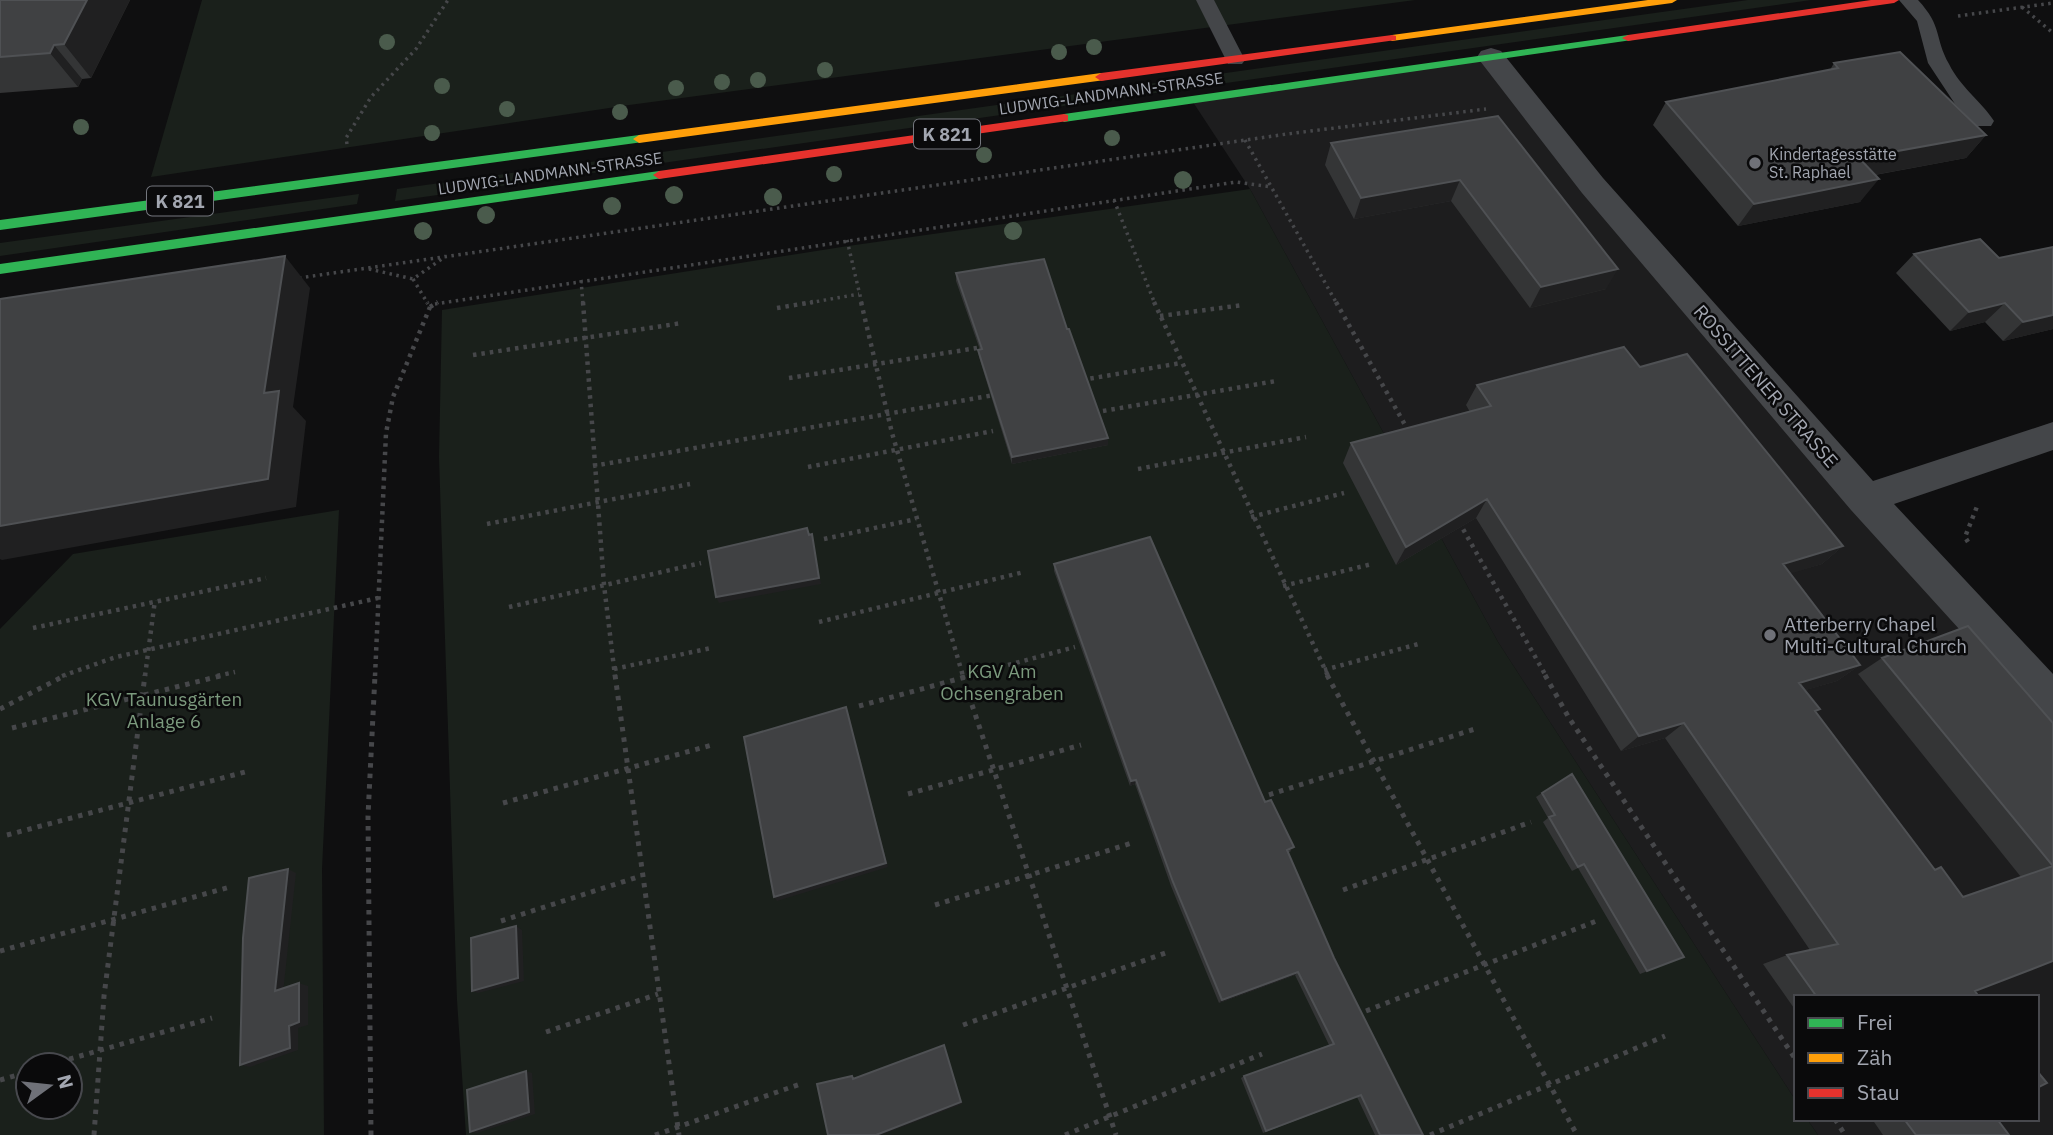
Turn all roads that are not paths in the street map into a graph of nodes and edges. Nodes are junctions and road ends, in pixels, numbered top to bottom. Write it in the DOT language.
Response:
graph roads {
  1 [pos="1205,0"];
  2 [pos="1672,0"];
  3 [pos="1894,0"];
  4 [pos="1908,0"];
  5 [pos="1491,57"];
  6 [pos="1235,60"];
  7 [pos="1984,121"];
  8 [pos="0,225"];
  9 [pos="0,269"];
  10 [pos="2053,436"];
  11 [pos="1864,499"];
  12 [pos="2053,703"];
  1 -- 6 [label="lane"];
  2 -- 6 [label="main road, LUDWIG-LANDMANN-STRASSE / K 821"];
  3 -- 5 [label="main road, LUDWIG-LANDMANN-STRASSE / K 821"];
  4 -- 7 [label="lane"];
  5 -- 9 [label="main road, LUDWIG-LANDMANN-STRASSE / K 821"];
  5 -- 11 [label="street, ROSSITTENER STRASSE"];
  6 -- 8 [label="main road, LUDWIG-LANDMANN-STRASSE / K 821"];
  10 -- 11 [label="street"];
  11 -- 12 [label="street, ROSSITTENER STRASSE"];
}
